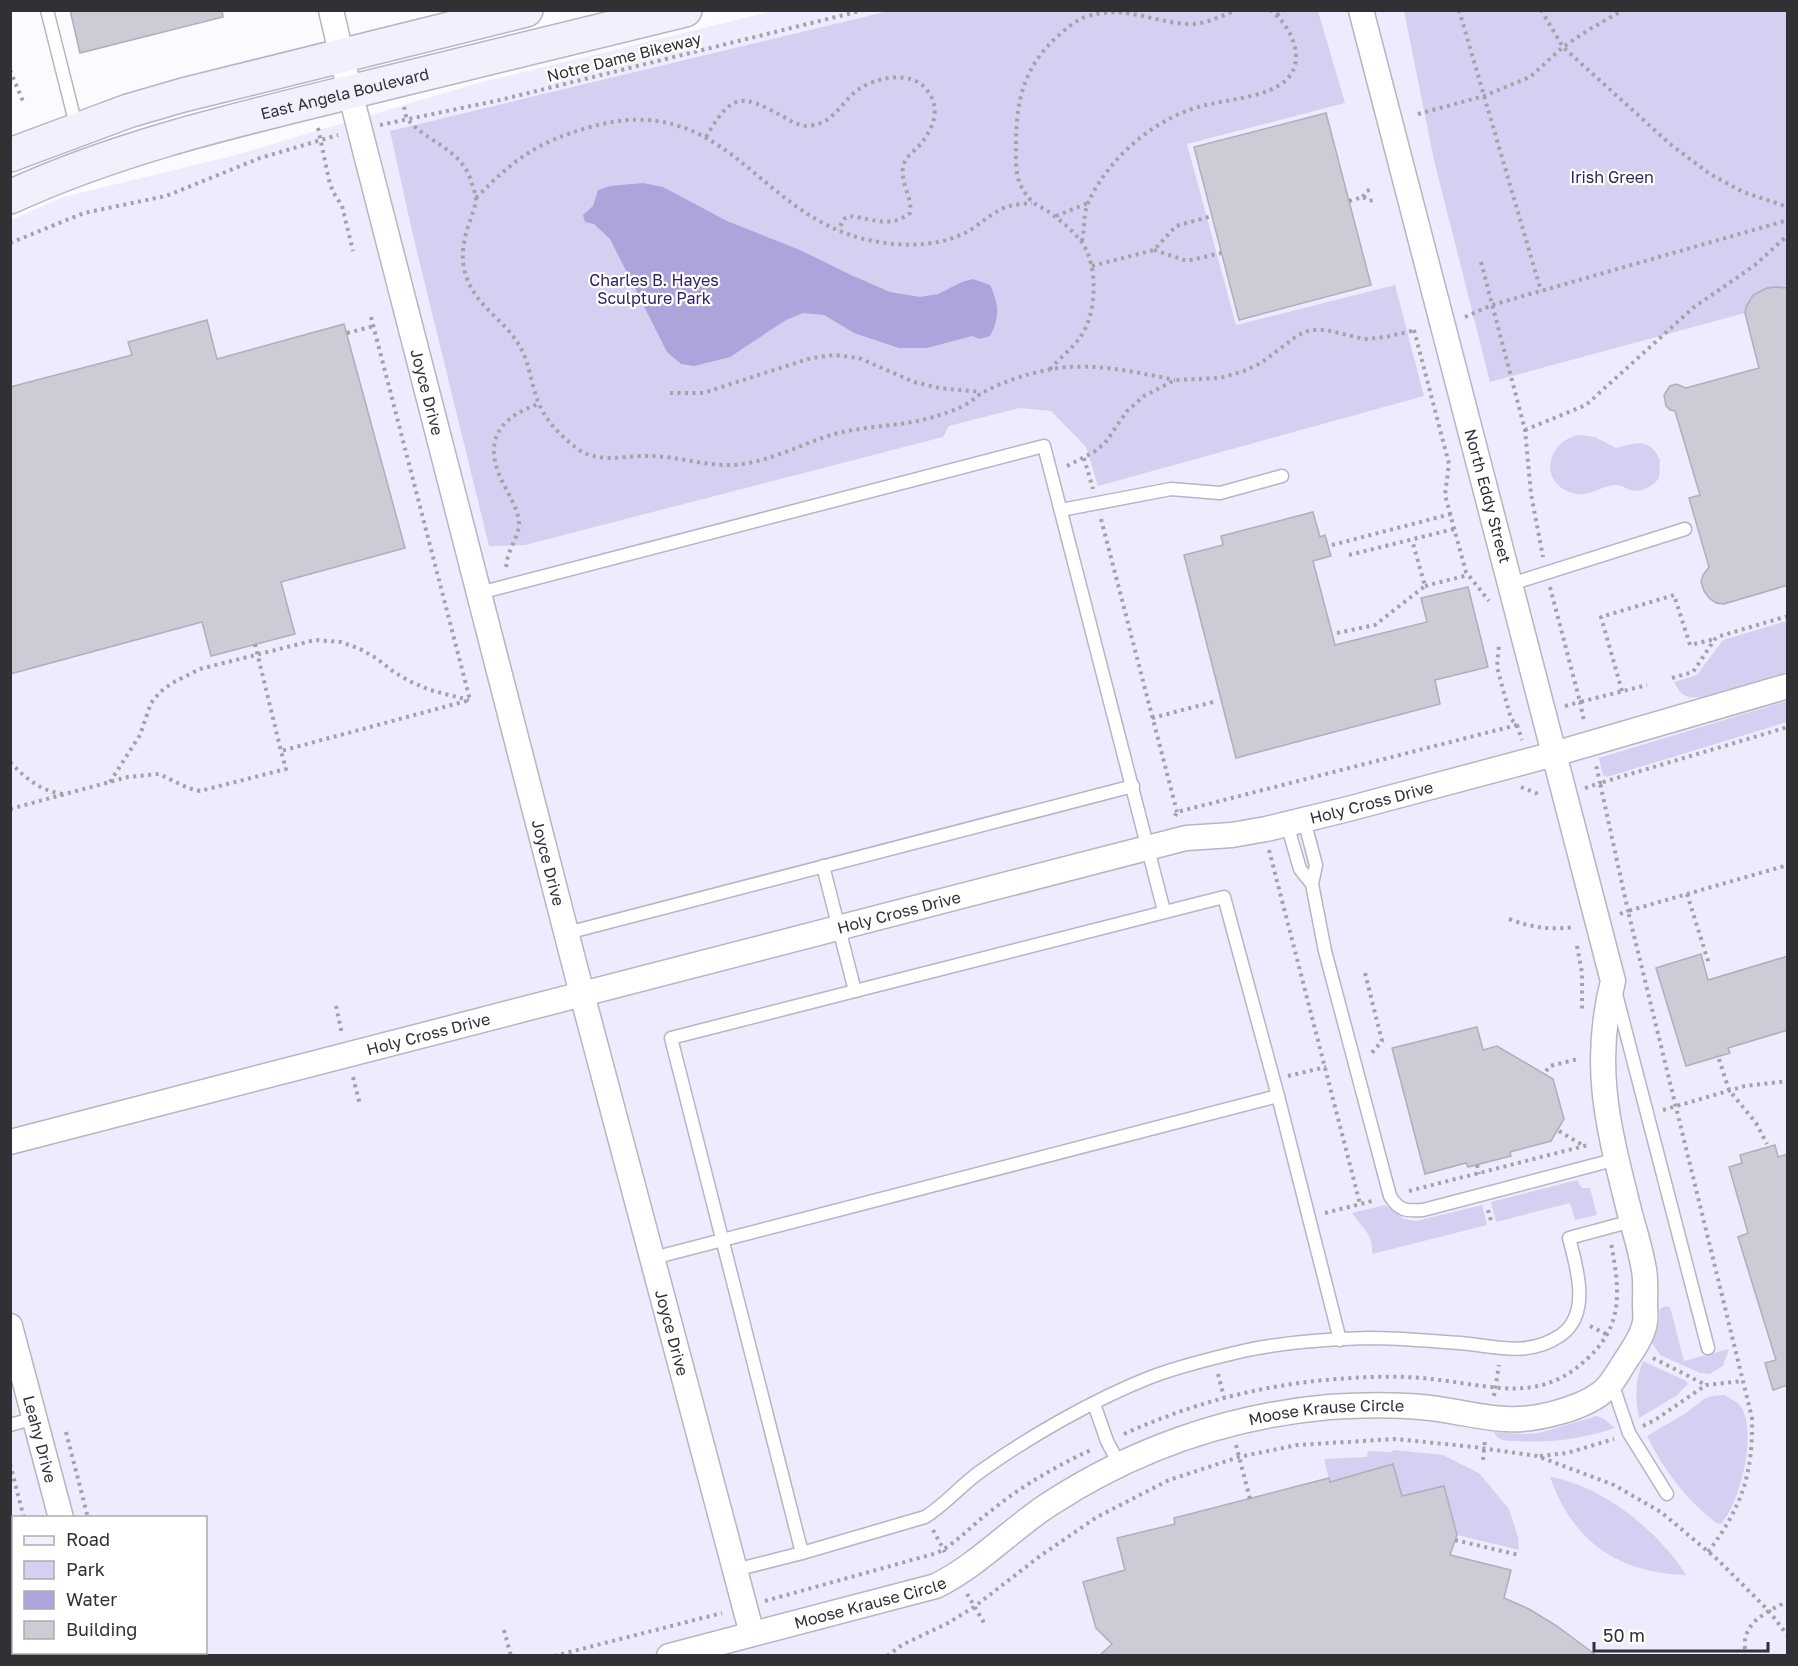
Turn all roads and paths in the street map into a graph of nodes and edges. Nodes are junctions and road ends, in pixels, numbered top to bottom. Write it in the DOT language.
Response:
graph roads {
  1 [pos="47,10"];
  2 [pos="331,10"];
  3 [pos="526,10"];
  4 [pos="685,10"];
  5 [pos="864,10"];
  6 [pos="1236,10"];
  7 [pos="1270,10"];
  8 [pos="1285,10"];
  9 [pos="1361,10"];
  10 [pos="1459,10"];
  11 [pos="1541,10"];
  12 [pos="1623,10"];
  13 [pos="1277,15"];
  14 [pos="1563,47"];
  15 [pos="341,56"];
  16 [pos="10,70"];
  17 [pos="350,92"];
  18 [pos="1484,96"];
  19 [pos="24,104"];
  20 [pos="403,104"];
  21 [pos="1418,114"];
  22 [pos="407,119"];
  23 [pos="389,123"];
  24 [pos="318,128"];
  25 [pos="77,129"];
  26 [pos="332,137"];
  27 [pos="706,137"];
  28 [pos="321,141"];
  29 [pos="10,155"];
  30 [pos="1374,189"];
  31 [pos="10,197"];
  32 [pos="1363,197"];
  33 [pos="476,198"];
  34 [pos="1377,199"];
  35 [pos="1349,201"];
  36 [pos="1088,202"];
  37 [pos="1032,203"];
  38 [pos="1788,207"];
  39 [pos="1056,216"];
  40 [pos="1212,216"];
  41 [pos="1788,220"];
  42 [pos="838,230"];
  43 [pos="1788,236"];
  44 [pos="1082,242"];
  45 [pos="10,243"];
  46 [pos="1154,250"];
  47 [pos="353,251"];
  48 [pos="1221,253"];
  49 [pos="1481,262"];
  50 [pos="1092,266"];
  51 [pos="1541,291"];
  52 [pos="1492,305"];
  53 [pos="371,317"];
  54 [pos="1456,320"];
  55 [pos="374,326"];
  56 [pos="1421,328"];
  57 [pos="1414,330"];
  58 [pos="347,333"];
  59 [pos="1050,370"];
  60 [pos="1175,380"];
  61 [pos="670,393"];
  62 [pos="982,393"];
  63 [pos="539,404"];
  64 [pos="1525,430"];
  65 [pos="1084,458"];
  66 [pos="1063,468"];
  67 [pos="1282,476"];
  68 [pos="1098,505"];
  69 [pos="1061,510"];
  70 [pos="1450,514"];
  71 [pos="1455,529"];
  72 [pos="1685,529"];
  73 [pos="1412,540"];
  74 [pos="1332,545"];
  75 [pos="1349,555"];
  76 [pos="1546,572"];
  77 [pos="1468,575"];
  78 [pos="1511,584"];
  79 [pos="503,586"];
  80 [pos="1425,586"];
  81 [pos="479,593"];
  82 [pos="1490,609"];
  83 [pos="1788,616"];
  84 [pos="1337,633"];
  85 [pos="1497,638"];
  86 [pos="1715,639"];
  87 [pos="255,644"];
  88 [pos="258,654"];
  89 [pos="1672,678"];
  90 [pos="1647,685"];
  91 [pos="1788,686"];
  92 [pos="1622,691"];
  93 [pos="470,700"];
  94 [pos="1217,701"];
  95 [pos="1580,702"];
  96 [pos="1152,718"];
  97 [pos="1788,727"];
  98 [pos="1587,730"];
  99 [pos="281,751"];
  100 [pos="1554,754"];
  101 [pos="1595,761"];
  102 [pos="10,762"];
  103 [pos="110,782"];
  104 [pos="1600,783"];
  105 [pos="1133,786"];
  106 [pos="67,794"];
  107 [pos="10,809"];
  108 [pos="1177,812"];
  109 [pos="1296,822"];
  110 [pos="1146,840"];
  111 [pos="1268,849"];
  112 [pos="1788,865"];
  113 [pos="824,866"];
  114 [pos="1312,884"];
  115 [pos="1687,894"];
  116 [pos="1164,911"];
  117 [pos="1628,911"];
  118 [pos="1509,919"];
  119 [pos="1597,921"];
  120 [pos="839,928"];
  121 [pos="567,933"];
  122 [pos="1709,964"];
  123 [pos="1365,973"];
  124 [pos="1613,981"];
  125 [pos="855,991"];
  126 [pos="582,994"];
  127 [pos="336,1006"];
  128 [pos="344,1040"];
  129 [pos="1578,1059"];
  130 [pos="1719,1059"];
  131 [pos="1372,1061"];
  132 [pos="1326,1067"];
  133 [pos="1546,1071"];
  134 [pos="351,1072"];
  135 [pos="1287,1077"];
  136 [pos="1788,1081"];
  137 [pos="1728,1090"];
  138 [pos="1278,1096"];
  139 [pos="360,1105"];
  140 [pos="1676,1106"];
  141 [pos="1559,1131"];
  142 [pos="10,1142"];
  143 [pos="1767,1144"];
  144 [pos="1617,1159"];
  145 [pos="1390,1196"];
  146 [pos="1486,1203"];
  147 [pos="1360,1204"];
  148 [pos="1322,1214"];
  149 [pos="1632,1221"];
  150 [pos="1492,1224"];
  151 [pos="722,1241"];
  152 [pos="653,1258"];
  153 [pos="1587,1324"];
  154 [pos="10,1326"];
  155 [pos="1615,1339"];
  156 [pos="1340,1340"];
  157 [pos="1708,1348"];
  158 [pos="1647,1355"];
  159 [pos="1500,1364"];
  160 [pos="1218,1374"];
  161 [pos="1612,1383"];
  162 [pos="1706,1384"];
  163 [pos="1094,1404"];
  164 [pos="1226,1405"];
  165 [pos="1492,1405"];
  166 [pos="35,1418"];
  167 [pos="10,1425"];
  168 [pos="1487,1430"];
  169 [pos="66,1432"];
  170 [pos="1094,1448"];
  171 [pos="1484,1449"];
  172 [pos="1239,1457"];
  173 [pos="1483,1460"];
  174 [pos="10,1464"];
  175 [pos="1119,1464"];
  176 [pos="1667,1494"];
  177 [pos="1250,1499"];
  178 [pos="23,1516"];
  179 [pos="60,1516"];
  180 [pos="87,1516"];
  181 [pos="932,1529"];
  182 [pos="1455,1540"];
  183 [pos="944,1550"];
  184 [pos="1708,1552"];
  185 [pos="802,1553"];
  186 [pos="1519,1555"];
  187 [pos="948,1558"];
  188 [pos="735,1570"];
  189 [pos="964,1588"];
  190 [pos="1788,1601"];
  191 [pos="761,1602"];
  192 [pos="974,1606"];
  193 [pos="729,1611"];
  194 [pos="1769,1611"];
  195 [pos="986,1626"];
  196 [pos="504,1630"];
  197 [pos="752,1634"];
  198 [pos="1788,1636"];
  199 [pos="1745,1649"];
  200 [pos="511,1656"];
  201 [pos="554,1656"];
  202 [pos="669,1656"];
  203 [pos="887,1656"];
  1 -- 25 [label="lane"];
  2 -- 15 [label="street, Joyce Drive"];
  3 -- 15 [label="main road"];
  4 -- 17 [label="main road, East Angela Boulevard"];
  5 -- 22 [label="path, Notre Dame Bikeway"];
  6 -- 37 [label="path"];
  7 -- 13 [label="path"];
  8 -- 13 [label="path"];
  9 -- 78 [label="street, North Eddy Street"];
  10 -- 18 [label="path"];
  11 -- 14 [label="path"];
  12 -- 14 [label="path"];
  13 -- 36 [label="path"];
  14 -- 18 [label="path"];
  14 -- 38 [label="path"];
  15 -- 17 [label="street, Joyce Drive"];
  15 -- 25 [label="main road"];
  16 -- 19 [label="path"];
  17 -- 31 [label="main road, East Angela Boulevard"];
  17 -- 81 [label="street, Joyce Drive"];
  18 -- 21 [label="path"];
  18 -- 51 [label="path"];
  20 -- 22 [label="path"];
  22 -- 23 [label="path, Notre Dame Bikeway"];
  22 -- 33 [label="path"];
  24 -- 28 [label="path"];
  25 -- 29 [label="main road"];
  26 -- 28 [label="path"];
  27 -- 33 [label="path"];
  27 -- 42 [label="path"];
  27 -- 42 [label="path"];
  28 -- 45 [label="path"];
  28 -- 47 [label="path"];
  30 -- 32 [label="path"];
  32 -- 34 [label="path"];
  32 -- 35 [label="path"];
  33 -- 63 [label="path"];
  36 -- 39 [label="path"];
  36 -- 44 [label="path"];
  37 -- 39 [label="path"];
  37 -- 42 [label="path"];
  39 -- 44 [label="path"];
  40 -- 46 [label="path"];
  41 -- 51 [label="path"];
  43 -- 64 [label="path"];
  44 -- 50 [label="path"];
  46 -- 48 [label="path"];
  46 -- 50 [label="path"];
  49 -- 52 [label="path"];
  50 -- 59 [label="path"];
  51 -- 52 [label="path"];
  52 -- 54 [label="path"];
  52 -- 64 [label="path"];
  53 -- 55 [label="path"];
  55 -- 58 [label="path"];
  55 -- 93 [label="path"];
  56 -- 57 [label="path"];
  57 -- 60 [label="path"];
  57 -- 70 [label="path"];
  59 -- 60 [label="path"];
  59 -- 62 [label="path"];
  60 -- 65 [label="path"];
  61 -- 62 [label="path"];
  62 -- 63 [label="path"];
  63 -- 79 [label="path"];
  64 -- 76 [label="path"];
  65 -- 66 [label="path"];
  65 -- 68 [label="path"];
  67 -- 68 [label="lane"];
  68 -- 69 [label="lane"];
  68 -- 96 [label="path"];
  69 -- 79 [label="lane"];
  69 -- 105 [label="lane"];
  70 -- 71 [label="path"];
  70 -- 74 [label="path"];
  71 -- 73 [label="path"];
  71 -- 77 [label="path"];
  72 -- 76 [label="lane"];
  73 -- 75 [label="path"];
  73 -- 80 [label="path"];
  76 -- 78 [label="lane"];
  76 -- 95 [label="path"];
  77 -- 80 [label="path"];
  77 -- 82 [label="path"];
  78 -- 100 [label="street, North Eddy Street"];
  79 -- 81 [label="lane"];
  80 -- 84 [label="path"];
  81 -- 121 [label="street, Joyce Drive"];
  83 -- 86 [label="path"];
  85 -- 108 [label="path"];
  86 -- 89 [label="path"];
  86 -- 92 [label="path"];
  87 -- 88 [label="path"];
  88 -- 93 [label="path"];
  88 -- 99 [label="path"];
  88 -- 103 [label="path"];
  90 -- 92 [label="path"];
  91 -- 100 [label="street, Holy Cross Drive"];
  92 -- 95 [label="path"];
  93 -- 99 [label="path"];
  94 -- 96 [label="path"];
  95 -- 98 [label="path"];
  96 -- 108 [label="path"];
  97 -- 104 [label="path"];
  99 -- 103 [label="path"];
  100 -- 109 [label="street, Holy Cross Drive"];
  100 -- 119 [label="street, North Eddy Street"];
  101 -- 104 [label="path"];
  102 -- 106 [label="path"];
  103 -- 106 [label="path"];
  104 -- 117 [label="path"];
  105 -- 110 [label="lane"];
  105 -- 113 [label="lane"];
  106 -- 107 [label="path"];
  108 -- 110 [label="path"];
  109 -- 110 [label="street, Holy Cross Drive"];
  109 -- 114 [label="lane"];
  109 -- 114 [label="lane"];
  110 -- 116 [label="lane"];
  110 -- 120 [label="street, Holy Cross Drive"];
  111 -- 132 [label="path"];
  112 -- 115 [label="path"];
  113 -- 120 [label="lane"];
  113 -- 121 [label="lane"];
  114 -- 145 [label="lane"];
  115 -- 117 [label="path"];
  115 -- 122 [label="path"];
  116 -- 125 [label="lane"];
  116 -- 138 [label="lane"];
  117 -- 119 [label="path"];
  117 -- 140 [label="path"];
  118 -- 119 [label="path"];
  119 -- 124 [label="street, North Eddy Street"];
  120 -- 125 [label="lane"];
  120 -- 126 [label="street, Holy Cross Drive"];
  121 -- 126 [label="street, Joyce Drive"];
  123 -- 131 [label="path"];
  124 -- 144 [label="street, Moose Krause Circle"];
  124 -- 157 [label="lane"];
  125 -- 151 [label="lane"];
  126 -- 142 [label="street, Holy Cross Drive"];
  126 -- 152 [label="street, Joyce Drive"];
  127 -- 128 [label="path"];
  129 -- 133 [label="path"];
  130 -- 137 [label="path"];
  132 -- 135 [label="path"];
  132 -- 147 [label="path"];
  134 -- 139 [label="path"];
  136 -- 137 [label="path"];
  137 -- 140 [label="path"];
  137 -- 143 [label="path"];
  138 -- 151 [label="lane"];
  138 -- 156 [label="lane"];
  140 -- 184 [label="path"];
  141 -- 145 [label="path"];
  144 -- 145 [label="lane"];
  144 -- 149 [label="street, Moose Krause Circle"];
  145 -- 147 [label="path"];
  146 -- 150 [label="path"];
  147 -- 148 [label="path"];
  149 -- 156 [label="lane"];
  149 -- 161 [label="street, Moose Krause Circle"];
  151 -- 152 [label="lane"];
  151 -- 185 [label="lane"];
  152 -- 188 [label="street, Joyce Drive"];
  153 -- 155 [label="path"];
  154 -- 166 [label="street, Leahy Drive"];
  156 -- 163 [label="lane"];
  158 -- 162 [label="path"];
  159 -- 165 [label="path"];
  160 -- 164 [label="path"];
  161 -- 175 [label="street, Moose Krause Circle"];
  161 -- 176 [label="lane"];
  163 -- 175 [label="lane"];
  163 -- 185 [label="lane"];
  166 -- 167 [label="lane"];
  166 -- 179 [label="street, Leahy Drive"];
  168 -- 171 [label="path"];
  169 -- 180 [label="path"];
  170 -- 183 [label="path"];
  171 -- 172 [label="path"];
  171 -- 173 [label="path"];
  171 -- 184 [label="path"];
  172 -- 177 [label="path"];
  172 -- 192 [label="path"];
  174 -- 178 [label="path"];
  175 -- 197 [label="street, Moose Krause Circle"];
  181 -- 183 [label="path"];
  182 -- 186 [label="path"];
  183 -- 187 [label="path"];
  183 -- 191 [label="path"];
  184 -- 194 [label="path"];
  185 -- 188 [label="lane"];
  188 -- 197 [label="street, Joyce Drive"];
  189 -- 192 [label="path"];
  190 -- 194 [label="path"];
  192 -- 195 [label="path"];
  192 -- 203 [label="path"];
  193 -- 201 [label="path"];
  194 -- 198 [label="path"];
  194 -- 199 [label="path"];
  196 -- 200 [label="path"];
  197 -- 202 [label="street, Moose Krause Circle"];
}
